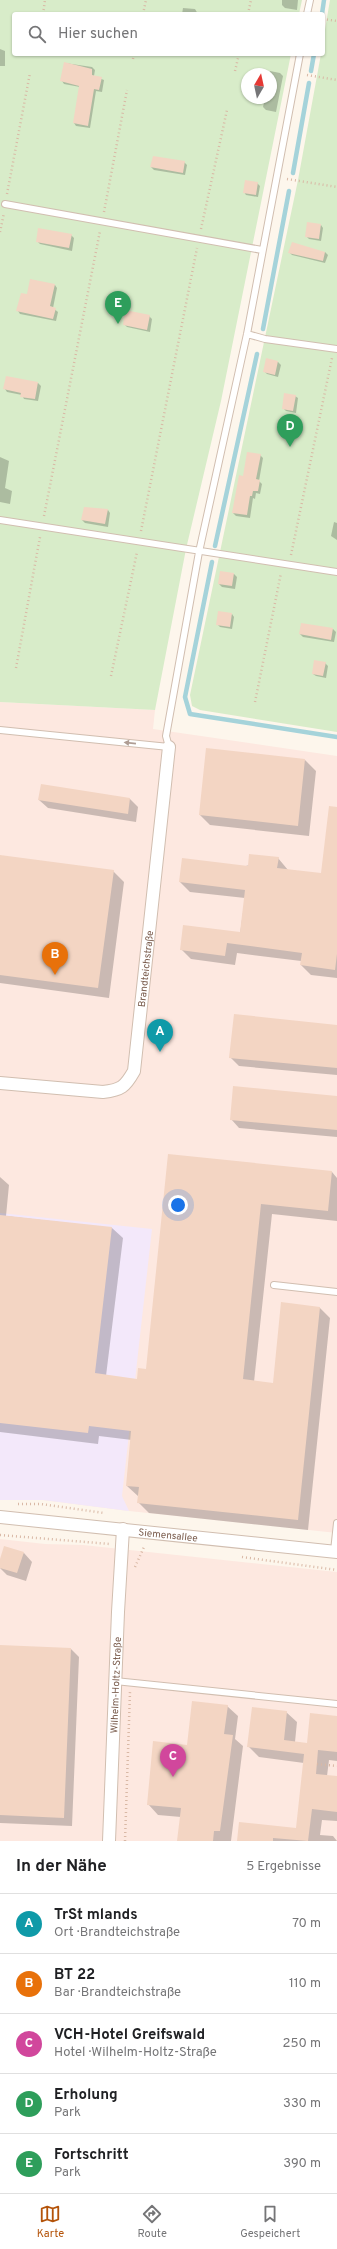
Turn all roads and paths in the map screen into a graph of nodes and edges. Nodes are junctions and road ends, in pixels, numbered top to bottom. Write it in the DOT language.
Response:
graph roads {
  1 [pos="45,0"];
  2 [pos="146,0"];
  3 [pos="252,0"];
  4 [pos="310,0"];
  5 [pos="43,12"];
  6 [pos="143,12"];
  7 [pos="249,12"];
  8 [pos="307,12"];
  9 [pos="325,19"];
  10 [pos="337,21"];
  11 [pos="134,56"];
  12 [pos="239,56"];
  13 [pos="300,56"];
  14 [pos="133,59"];
  15 [pos="235,71"];
  16 [pos="30,73"];
  17 [pos="296,74"];
  18 [pos="337,80"];
  19 [pos="127,90"];
  20 [pos="227,110"];
  21 [pos="276,177"];
  22 [pos="337,187"];
  23 [pos="5,204"];
  24 [pos="102,221"];
  25 [pos="0,232"];
  26 [pos="199,238"];
  27 [pos="262,250"];
  28 [pos="247,334"];
  29 [pos="335,349"];
  30 [pos="0,520"];
  31 [pos="42,527"];
  32 [pos="139,542"];
  33 [pos="200,552"];
  34 [pos="286,565"];
  35 [pos="337,572"];
  36 [pos="16,668"];
  37 [pos="110,676"];
  38 [pos="255,702"];
  39 [pos="0,730"];
  40 [pos="169,747"];
  41 [pos="0,1083"];
  42 [pos="274,1285"];
  43 [pos="337,1292"];
  44 [pos="0,1517"];
  45 [pos="337,1523"];
  46 [pos="124,1529"];
  47 [pos="0,1535"];
  48 [pos="123,1545"];
  49 [pos="152,1548"];
  50 [pos="336,1551"];
  51 [pos="238,1557"];
  52 [pos="337,1570"];
  53 [pos="115,1681"];
  54 [pos="337,1704"];
  55 [pos="317,1764"];
  56 [pos="337,1766"];
  57 [pos="109,1841"];
  1 -- 5 [label="path"];
  2 -- 6 [label="path"];
  3 -- 7 [label="path"];
  4 -- 8 [label="lane"];
  9 -- 10 [label="path"];
  11 -- 14 [label="path"];
  12 -- 15 [label="path"];
  13 -- 17 [label="lane"];
  16 -- 23 [label="path"];
  17 -- 18 [label="path"];
  17 -- 21 [label="lane"];
  19 -- 24 [label="path"];
  20 -- 26 [label="path"];
  21 -- 22 [label="path"];
  21 -- 27 [label="lane"];
  23 -- 24 [label="lane"];
  23 -- 25 [label="path"];
  24 -- 26 [label="lane"];
  24 -- 31 [label="path"];
  26 -- 27 [label="lane"];
  26 -- 32 [label="path"];
  27 -- 28 [label="lane"];
  28 -- 29 [label="lane"];
  28 -- 33 [label="lane"];
  29 -- 34 [label="path"];
  30 -- 31 [label="lane"];
  31 -- 32 [label="lane"];
  31 -- 36 [label="path"];
  32 -- 33 [label="lane"];
  32 -- 37 [label="path"];
  33 -- 34 [label="lane"];
  33 -- 40 [label="lane"];
  34 -- 35 [label="lane"];
  34 -- 38 [label="path"];
  40 -- 39 [label="lane, one-way"];
  40 -- 41 [label="street, Brandteichstraße"];
  42 -- 43 [label="lane"];
  44 -- 46 [label="street, Siemensallee"];
  45 -- 50 [label="lane"];
  46 -- 48 [label="street, Wilhelm-Holtz-Straße"];
  46 -- 50 [label="street, Siemensallee"];
  47 -- 48 [label="path"];
  48 -- 49 [label="path"];
  48 -- 53 [label="street, Wilhelm-Holtz-Straße"];
  51 -- 52 [label="path"];
  53 -- 54 [label="lane"];
  53 -- 57 [label="street, Wilhelm-Holtz-Straße"];
  55 -- 56 [label="path"];
}
